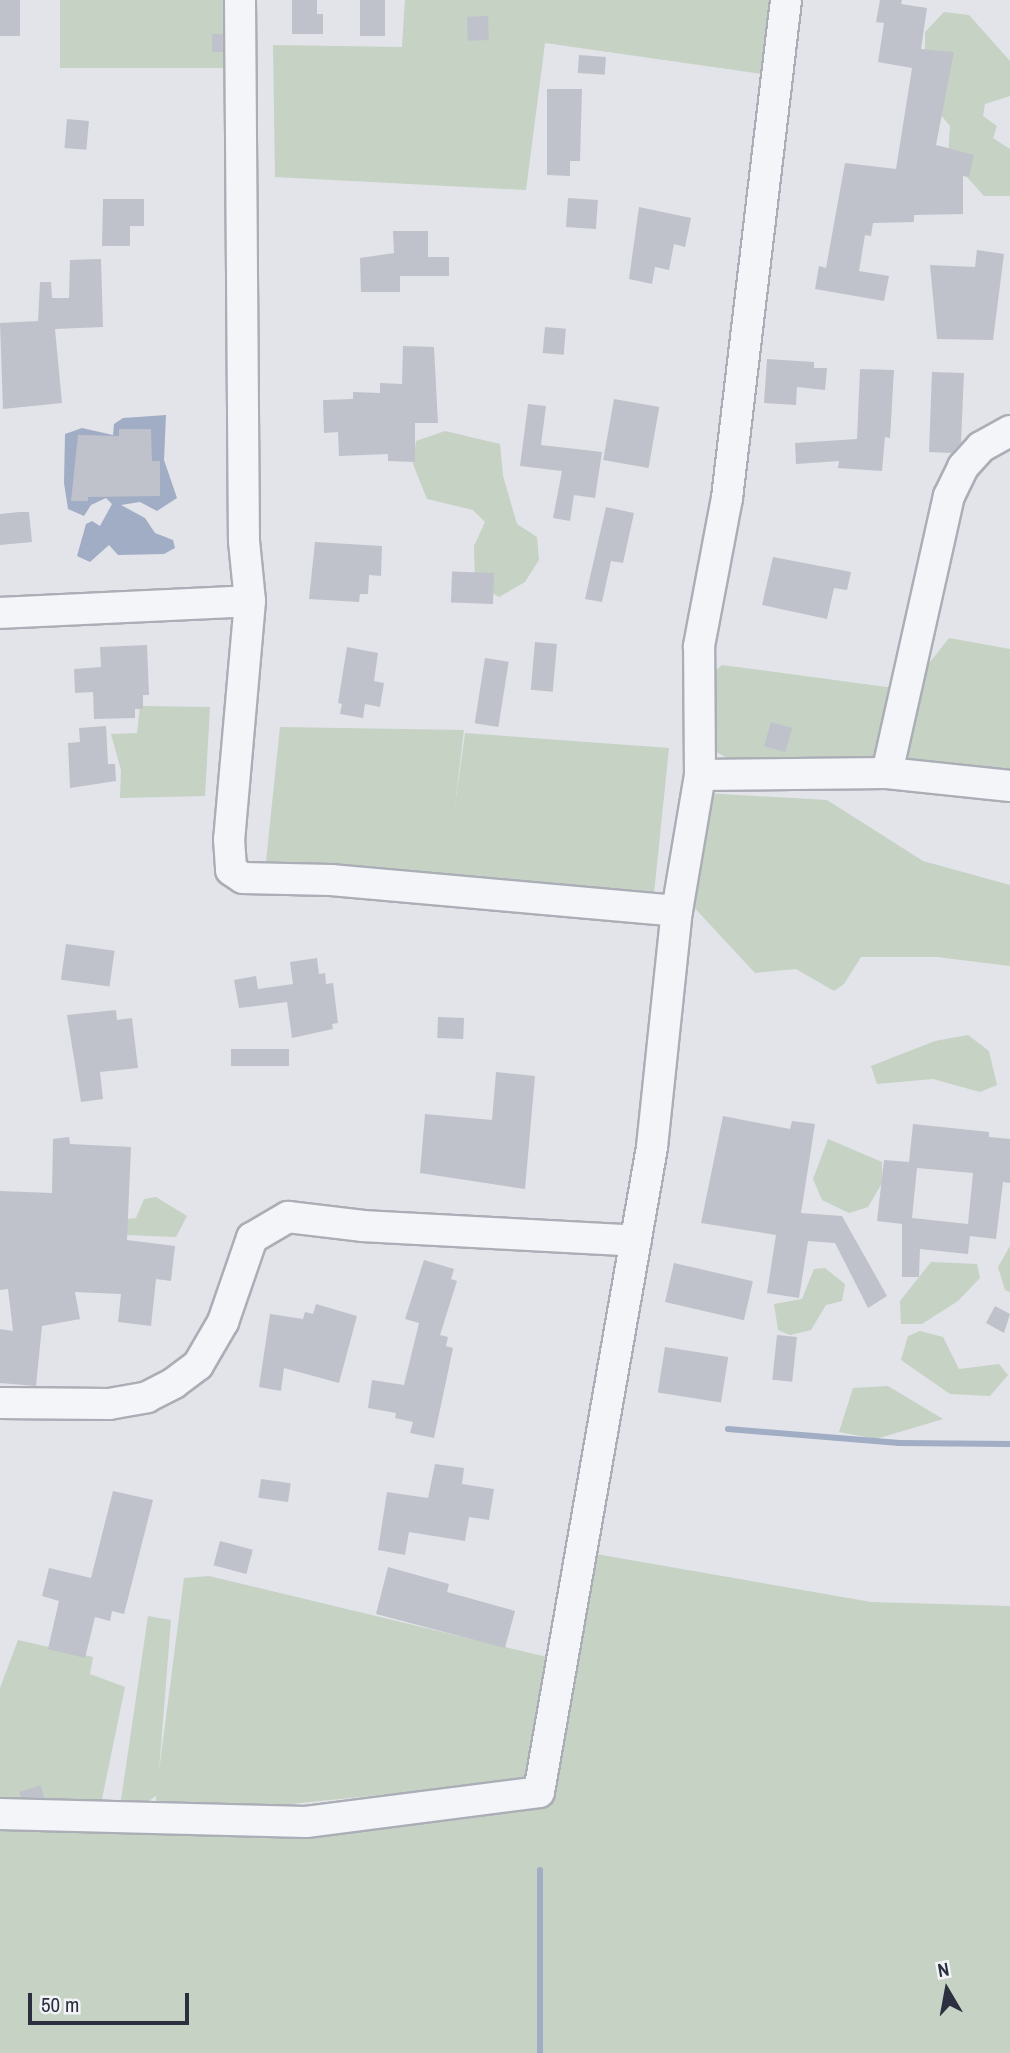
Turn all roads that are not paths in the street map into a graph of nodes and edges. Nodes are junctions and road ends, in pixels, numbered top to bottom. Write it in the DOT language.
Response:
graph roads {
  1 [pos="240,0"];
  2 [pos="786,0"];
  3 [pos="1010,431"];
  4 [pos="250,601"];
  5 [pos="0,613"];
  6 [pos="887,773"];
  7 [pos="700,775"];
  8 [pos="1010,786"];
  9 [pos="677,911"];
  10 [pos="636,1241"];
  11 [pos="0,1403"];
  12 [pos="0,1814"];
  1 -- 4 [label="street"];
  2 -- 7 [label="street"];
  3 -- 6 [label="street"];
  4 -- 5 [label="street"];
  4 -- 9 [label="street"];
  6 -- 7 [label="street"];
  6 -- 8 [label="street"];
  7 -- 9 [label="street"];
  9 -- 10 [label="street"];
  10 -- 11 [label="street"];
  10 -- 12 [label="street"];
}
